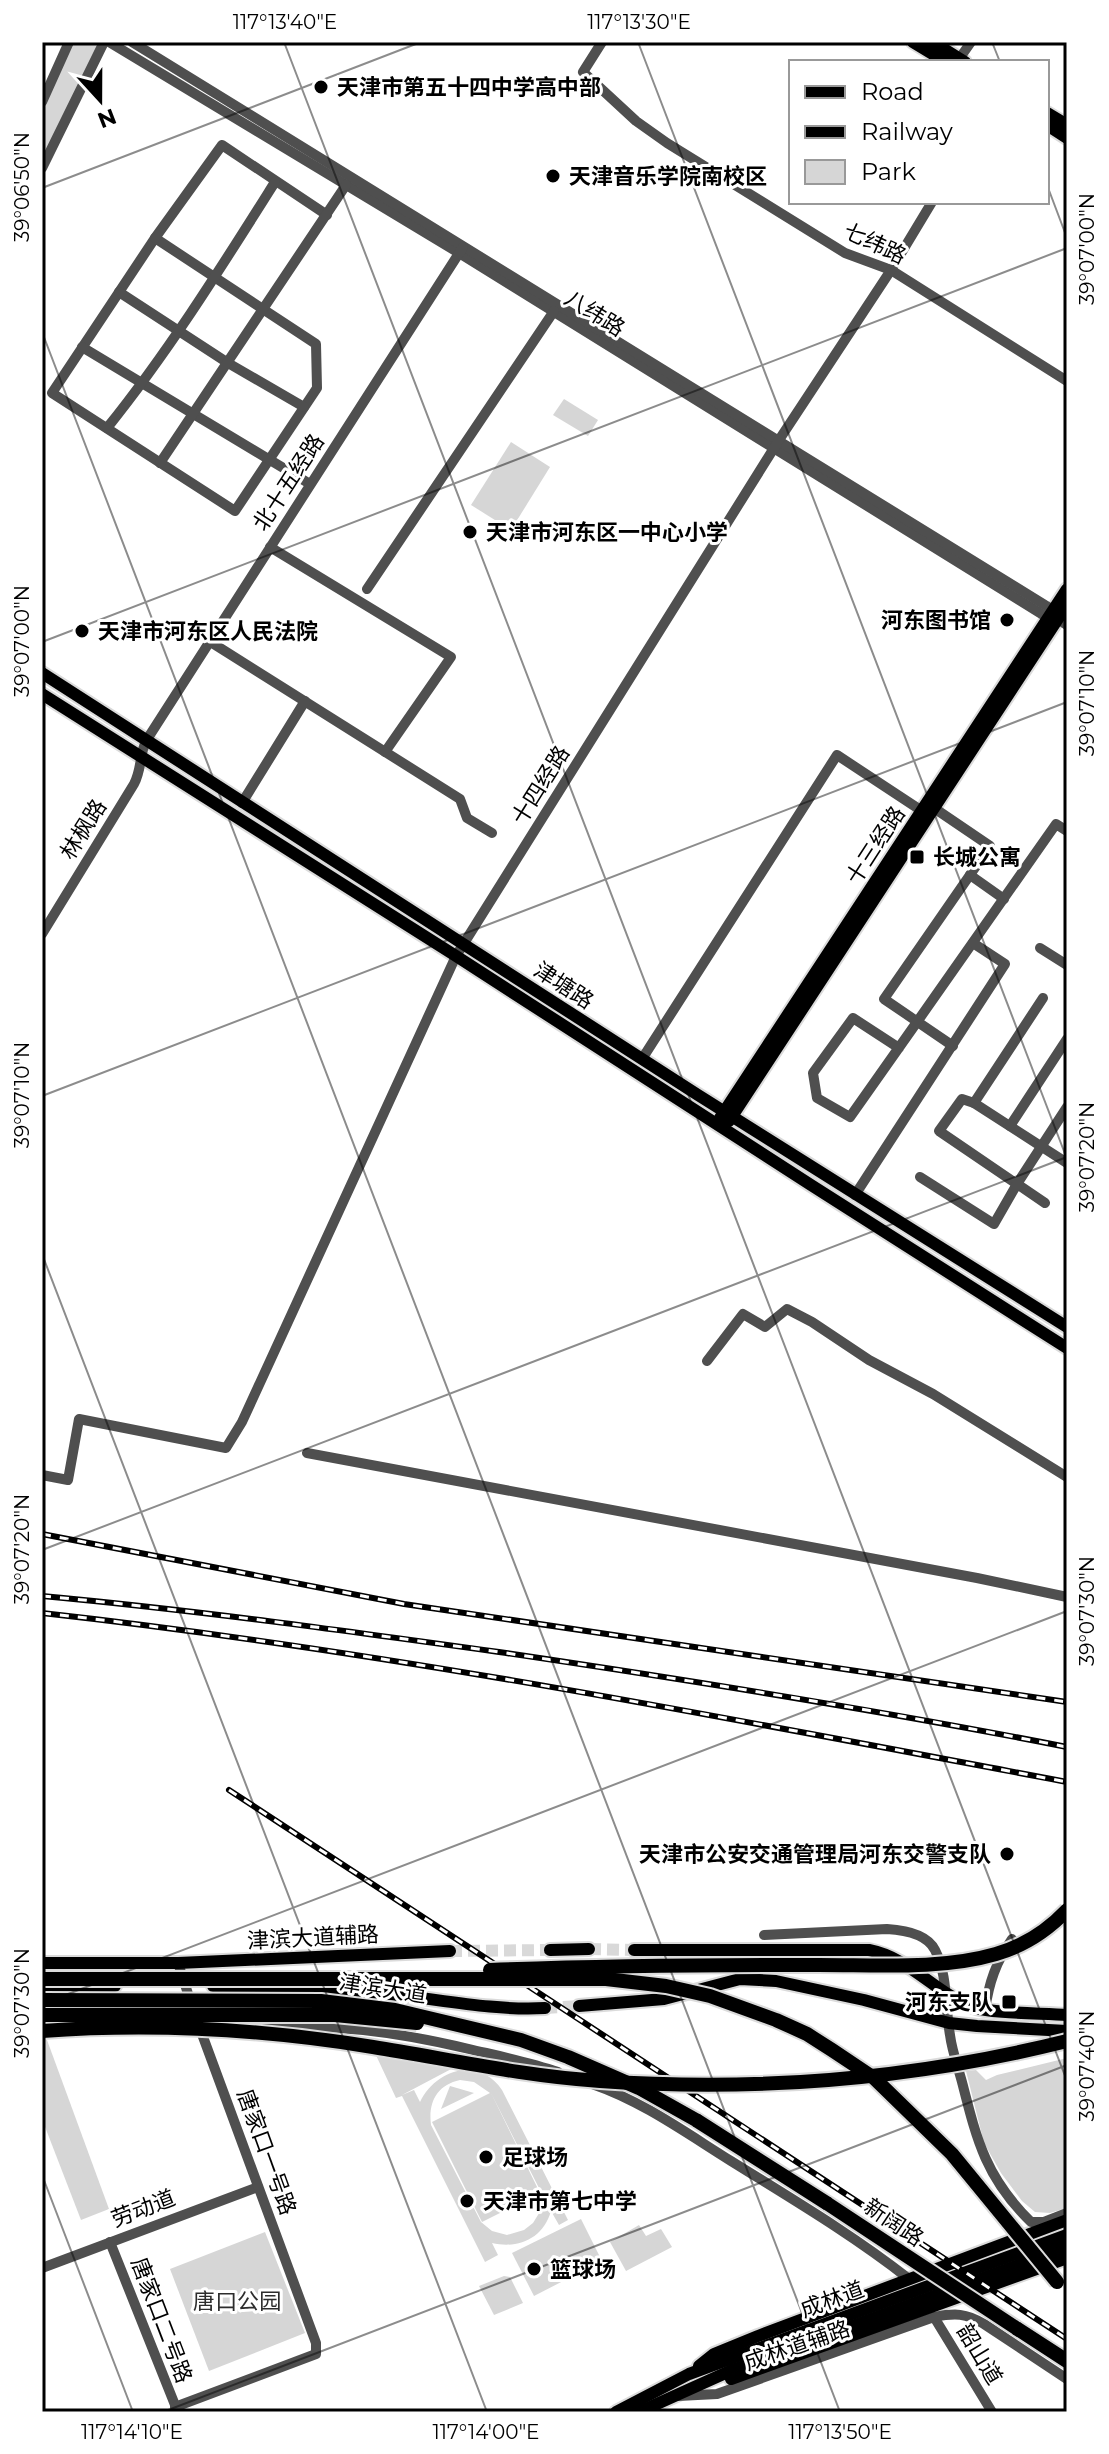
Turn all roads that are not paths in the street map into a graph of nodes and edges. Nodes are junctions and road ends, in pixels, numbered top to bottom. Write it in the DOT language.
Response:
graph roads {
  1 [pos="69,42"];
  2 [pos="107,42"];
  3 [pos="132,42"];
  4 [pos="602,42"];
  5 [pos="913,42"];
  6 [pos="933,42"];
  7 [pos="971,42"];
  8 [pos="943,60"];
  9 [pos="960,60"];
  10 [pos="962,60"];
  11 [pos="42,102"];
  12 [pos="1049,114"];
  13 [pos="1067,125"];
  14 [pos="1049,126"];
  15 [pos="1067,138"];
  16 [pos="42,168"];
  17 [pos="275,182"];
  18 [pos="346,185"];
  19 [pos="931,204"];
  20 [pos="327,215"];
  21 [pos="155,238"];
  22 [pos="462,249"];
  23 [pos="891,270"];
  24 [pos="214,278"];
  25 [pos="119,292"];
  26 [pos="264,310"];
  27 [pos="554,311"];
  28 [pos="178,331"];
  29 [pos="82,347"];
  30 [pos="228,363"];
  31 [pos="1067,381"];
  32 [pos="142,384"];
  33 [pos="304,407"];
  34 [pos="193,414"];
  35 [pos="107,428"];
  36 [pos="777,444"];
  37 [pos="270,458"];
  38 [pos="160,463"];
  39 [pos="310,484"];
  40 [pos="270,547"];
  41 [pos="367,589"];
  42 [pos="1062,612"];
  43 [pos="209,641"];
  44 [pos="42,673"];
  45 [pos="42,694"];
  46 [pos="305,701"];
  47 [pos="146,741"];
  48 [pos="385,752"];
  49 [pos="140,755"];
  50 [pos="242,803"];
  51 [pos="928,810"];
  52 [pos="1067,831"];
  53 [pos="492,833"];
  54 [pos="970,875"];
  55 [pos="1004,899"];
  56 [pos="42,934"];
  57 [pos="973,943"];
  58 [pos="464,944"];
  59 [pos="1040,948"];
  60 [pos="456,956"];
  61 [pos="1067,965"];
  62 [pos="1043,998"];
  63 [pos="917,1022"];
  64 [pos="1067,1039"];
  65 [pos="953,1046"];
  66 [pos="899,1048"];
  67 [pos="642,1059"];
  68 [pos="749,1083"];
  69 [pos="694,1101"];
  70 [pos="974,1103"];
  71 [pos="1067,1107"];
  72 [pos="726,1110"];
  73 [pos="720,1126"];
  74 [pos="1010,1126"];
  75 [pos="1041,1146"];
  76 [pos="1067,1163"];
  77 [pos="920,1177"];
  78 [pos="1017,1184"];
  79 [pos="855,1195"];
  80 [pos="1045,1203"];
  81 [pos="1066,1325"];
  82 [pos="1055,1340"];
  83 [pos="1067,1348"];
  84 [pos="707,1361"];
  85 [pos="307,1453"];
  86 [pos="42,1475"];
  87 [pos="1067,1477"];
  88 [pos="1067,1597"];
  89 [pos="1067,1910"];
  90 [pos="764,1935"];
  91 [pos="1012,1939"];
  92 [pos="589,1949"];
  93 [pos="550,1950"];
  94 [pos="634,1950"];
  95 [pos="450,1951"];
  96 [pos="42,1963"];
  97 [pos="178,1963"];
  98 [pos="42,1979"];
  99 [pos="329,1984"];
  100 [pos="185,1985"];
  101 [pos="42,1987"];
  102 [pos="945,1993"];
  103 [pos="42,2000"];
  104 [pos="579,2006"];
  105 [pos="545,2008"];
  106 [pos="985,2010"];
  107 [pos="42,2015"];
  108 [pos="1067,2015"];
  109 [pos="949,2023"];
  110 [pos="463,2026"];
  111 [pos="201,2031"];
  112 [pos="1067,2031"];
  113 [pos="42,2033"];
  114 [pos="1067,2041"];
  115 [pos="696,2120"];
  116 [pos="258,2187"];
  117 [pos="1065,2217"];
  118 [pos="1067,2235"];
  119 [pos="110,2242"];
  120 [pos="1067,2247"];
  121 [pos="1067,2258"];
  122 [pos="884,2259"];
  123 [pos="42,2268"];
  124 [pos="909,2279"];
  125 [pos="1062,2287"];
  126 [pos="879,2291"];
  127 [pos="934,2317"];
  128 [pos="1067,2361"];
  129 [pos="689,2374"];
  130 [pos="1067,2379"];
  131 [pos="671,2396"];
  132 [pos="176,2409"];
  133 [pos="616,2412"];
  134 [pos="639,2412"];
  135 [pos="992,2412"];
  1 -- 11 [label="street"];
  2 -- 16 [label="street"];
  2 -- 18 [label="street, 八纬路"];
  3 -- 22 [label="street, 八纬路"];
  4 -- 23 [label="street, 七纬路"];
  5 -- 8 [label="main road"];
  6 -- 9 [label="main road"];
  7 -- 10 [label="street"];
  12 -- 13 [label="main road"];
  14 -- 15 [label="main road"];
  17 -- 20 [label="street"];
  17 -- 21 [label="street"];
  17 -- 24 [label="street"];
  18 -- 20 [label="street"];
  18 -- 22 [label="street, 八纬路"];
  19 -- 23 [label="street, 十四经路"];
  20 -- 26 [label="street"];
  21 -- 24 [label="street"];
  21 -- 25 [label="street"];
  22 -- 27 [label="street, 八纬路"];
  22 -- 36 [label="street, 八纬路"];
  22 -- 39 [label="street, 北十五经路"];
  23 -- 31 [label="street, 七纬路"];
  23 -- 36 [label="street, 十四经路"];
  24 -- 26 [label="street"];
  24 -- 28 [label="street"];
  25 -- 28 [label="street"];
  25 -- 29 [label="street"];
  26 -- 30 [label="street"];
  26 -- 33 [label="street"];
  27 -- 36 [label="street, 八纬路"];
  27 -- 41 [label="street"];
  28 -- 30 [label="street"];
  28 -- 32 [label="street"];
  29 -- 32 [label="street"];
  29 -- 35 [label="street"];
  30 -- 33 [label="street"];
  30 -- 34 [label="street"];
  32 -- 34 [label="street"];
  32 -- 35 [label="street"];
  33 -- 37 [label="street"];
  34 -- 37 [label="street"];
  34 -- 38 [label="street"];
  35 -- 38 [label="street"];
  36 -- 42 [label="street, 八纬路"];
  36 -- 58 [label="street, 十四经路"];
  37 -- 38 [label="street"];
  37 -- 39 [label="street"];
  39 -- 40 [label="street, 北十五经路"];
  40 -- 43 [label="street, 北十五经路"];
  40 -- 48 [label="street"];
  42 -- 51 [label="main road, 十三经路"];
  42 -- 51 [label="main road, 十三经路"];
  43 -- 46 [label="street"];
  43 -- 47 [label="street, 北十五经路"];
  44 -- 47 [label="main road, 津塘路"];
  45 -- 49 [label="main road, 津塘路"];
  46 -- 48 [label="street"];
  46 -- 50 [label="street"];
  47 -- 49 [label="street, 林枫路"];
  47 -- 50 [label="main road, 津塘路"];
  48 -- 53 [label="street"];
  49 -- 56 [label="street, 林枫路"];
  49 -- 60 [label="main road, 津塘路"];
  50 -- 58 [label="main road, 津塘路"];
  51 -- 54 [label="street"];
  51 -- 67 [label="street"];
  51 -- 68 [label="main road, 十三经路"];
  52 -- 55 [label="street"];
  54 -- 55 [label="street"];
  54 -- 63 [label="street"];
  55 -- 57 [label="street"];
  57 -- 63 [label="street"];
  57 -- 65 [label="street"];
  58 -- 60 [label="street, 十四经路"];
  58 -- 67 [label="main road, 津塘路"];
  59 -- 61 [label="street"];
  60 -- 69 [label="main road, 津塘路"];
  60 -- 86 [label="street, 十四经路"];
  62 -- 70 [label="street"];
  63 -- 65 [label="street"];
  63 -- 66 [label="street"];
  64 -- 74 [label="street"];
  65 -- 79 [label="street"];
  66 -- 66 [label="street"];
  67 -- 69 [label="main road, 津塘路"];
  68 -- 69 [label="main road"];
  68 -- 72 [label="main road, 十三经路"];
  69 -- 72 [label="main road"];
  69 -- 73 [label="main road, 津塘路"];
  70 -- 74 [label="street"];
  70 -- 78 [label="street"];
  71 -- 75 [label="street"];
  72 -- 73 [label="main road, 十三经路"];
  72 -- 79 [label="main road"];
  73 -- 82 [label="main road, 津塘路"];
  74 -- 75 [label="street"];
  75 -- 76 [label="street"];
  75 -- 78 [label="street"];
  77 -- 78 [label="street"];
  78 -- 80 [label="street"];
  79 -- 81 [label="main road"];
  81 -- 82 [label="street"];
  82 -- 83 [label="main road, 津塘路"];
  84 -- 87 [label="street"];
  85 -- 88 [label="street"];
  89 -- 99 [label="highway, bridge"];
  90 -- 102 [label="street"];
  91 -- 106 [label="street"];
  92 -- 93 [label="main road"];
  94 -- 102 [label="main road"];
  95 -- 97 [label="main road, 津滨大道辅路"];
  96 -- 97 [label="main road, 津滨大道辅路"];
  97 -- 100 [label="street, 唐家口一号路"];
  98 -- 99 [label="highway, 津滨大道, bridge"];
  99 -- 100 [label="main road"];
  99 -- 105 [label="main road, 津滨大道"];
  99 -- 125 [label="highway, bridge"];
  100 -- 101 [label="main road"];
  100 -- 111 [label="street, 唐家口一号路"];
  102 -- 106 [label="main road"];
  102 -- 109 [label="street"];
  103 -- 110 [label="highway, 津滨大道, bridge"];
  104 -- 109 [label="main road"];
  106 -- 108 [label="main road"];
  107 -- 110 [label="highway, bridge"];
  109 -- 112 [label="main road"];
  109 -- 117 [label="street"];
  110 -- 115 [label="highway, 津滨大道, bridge"];
  111 -- 113 [label="street"];
  111 -- 116 [label="street, 唐家口一号路"];
  111 -- 122 [label="street"];
  113 -- 114 [label="highway, bridge"];
  115 -- 128 [label="highway, 新阔路, bridge"];
  116 -- 119 [label="street, 劳动道"];
  116 -- 132 [label="street, 唐家口一号路"];
  117 -- 124 [label="main road"];
  118 -- 129 [label="main road, 成林道"];
  119 -- 123 [label="street, 劳动道"];
  119 -- 132 [label="street, 唐家口二号路"];
  120 -- 131 [label="main road, 成林道"];
  121 -- 131 [label="main road"];
  122 -- 124 [label="street"];
  122 -- 126 [label="street"];
  124 -- 126 [label="main road"];
  126 -- 129 [label="main road"];
  127 -- 130 [label="street, 成林道辅路"];
  127 -- 131 [label="street, 成林道辅路"];
  127 -- 135 [label="street, 韶山道"];
  129 -- 133 [label="main road, 成林道"];
  131 -- 134 [label="main road"];
}
